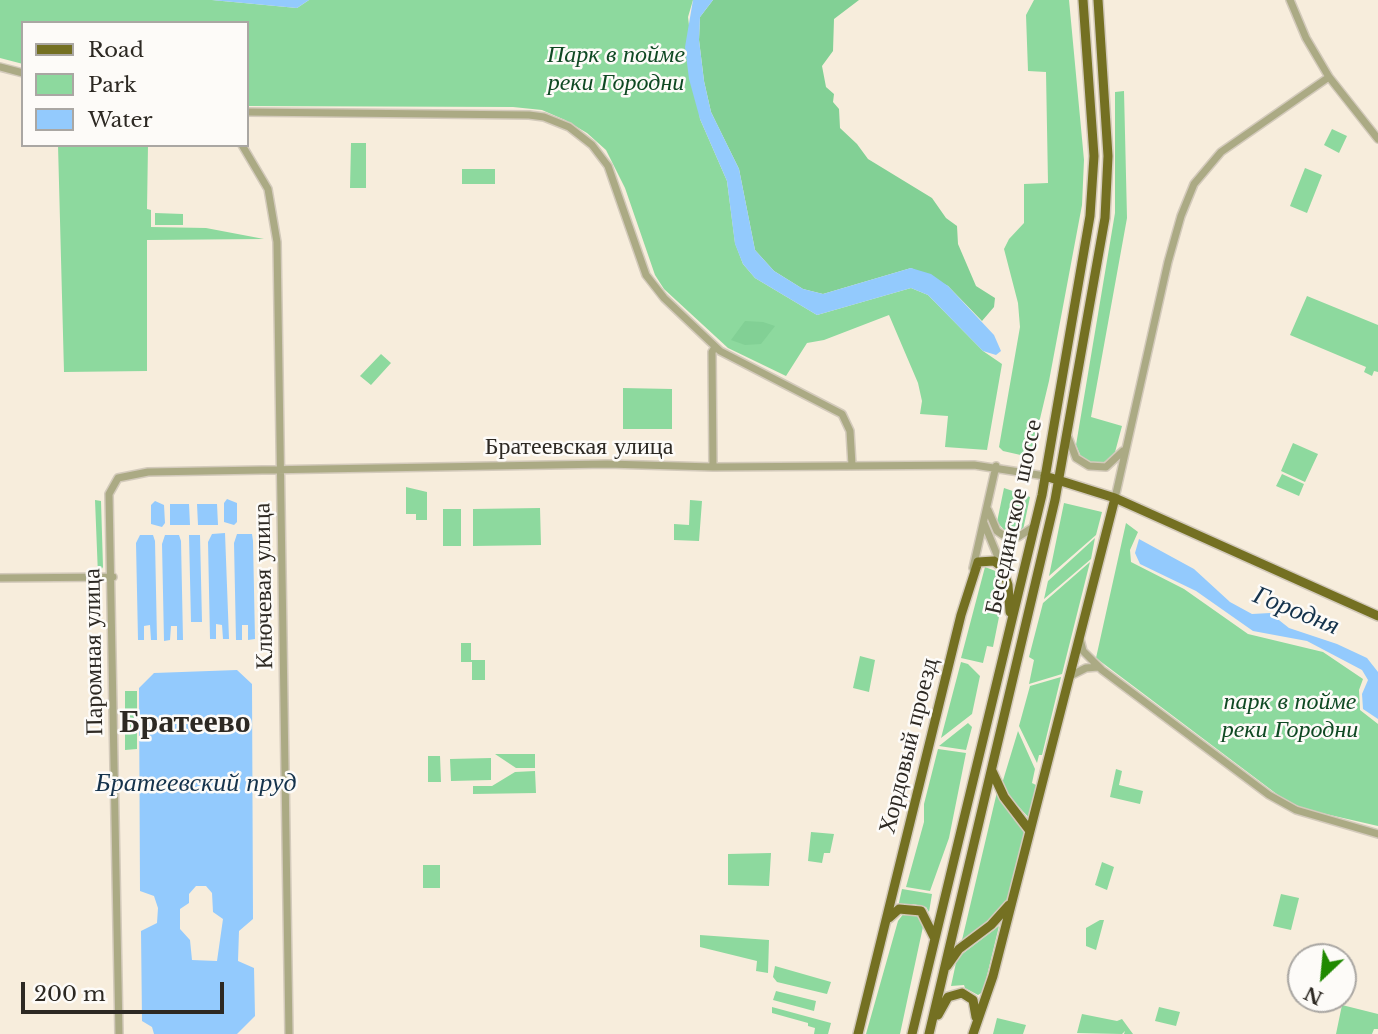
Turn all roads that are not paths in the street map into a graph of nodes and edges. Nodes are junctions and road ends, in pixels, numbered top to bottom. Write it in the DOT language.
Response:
graph roads {
  1 [pos="1083,0"];
  2 [pos="1098,0"];
  3 [pos="1290,0"];
  4 [pos="0,67"];
  5 [pos="21,72"];
  6 [pos="1329,77"];
  7 [pos="248,112"];
  8 [pos="1378,139"];
  9 [pos="243,147"];
  10 [pos="715,347"];
  11 [pos="1068,436"];
  12 [pos="1125,448"];
  13 [pos="852,465"];
  14 [pos="996,466"];
  15 [pos="713,467"];
  16 [pos="282,470"];
  17 [pos="1045,476"];
  18 [pos="1059,480"];
  19 [pos="114,481"];
  20 [pos="1115,498"];
  21 [pos="988,506"];
  22 [pos="984,522"];
  23 [pos="1035,526"];
  24 [pos="1002,567"];
  25 [pos="973,570"];
  26 [pos="113,577"];
  27 [pos="0,578"];
  28 [pos="1378,616"];
  29 [pos="1010,628"];
  30 [pos="1079,634"];
  31 [pos="1098,667"];
  32 [pos="1068,677"];
  33 [pos="991,770"];
  34 [pos="1030,831"];
  35 [pos="1378,834"];
  36 [pos="1012,901"];
  37 [pos="884,927"];
  38 [pos="935,938"];
  39 [pos="942,976"];
  40 [pos="977,1022"];
  41 [pos="930,1031"];
  42 [pos="119,1034"];
  43 [pos="289,1034"];
  44 [pos="858,1034"];
  45 [pos="912,1034"];
  46 [pos="973,1034"];
  1 -- 17 [label="main road, Бесединское шоссе"];
  2 -- 11 [label="main road, Бесединское шоссе"];
  3 -- 6 [label="street"];
  4 -- 5 [label="street"];
  6 -- 8 [label="street"];
  6 -- 12 [label="street"];
  7 -- 10 [label="street"];
  9 -- 16 [label="street, Ключевая улица"];
  10 -- 13 [label="street"];
  10 -- 15 [label="street"];
  11 -- 12 [label="street"];
  11 -- 18 [label="main road, Бесединское шоссе"];
  12 -- 20 [label="street"];
  13 -- 14 [label="street, Братеевская улица"];
  13 -- 15 [label="street, Братеевская улица"];
  14 -- 17 [label="street, Братеевская улица"];
  14 -- 21 [label="street, Хордовый проезд"];
  15 -- 16 [label="street, Братеевская улица"];
  16 -- 19 [label="street, Братеевская улица"];
  16 -- 43 [label="street, Ключевая улица"];
  17 -- 18 [label="main road"];
  17 -- 23 [label="main road, Бесединское шоссе"];
  18 -- 20 [label="main road"];
  18 -- 33 [label="main road, Бесединское шоссе"];
  19 -- 26 [label="street, Паромная улица"];
  20 -- 28 [label="main road"];
  20 -- 30 [label="main road"];
  21 -- 22 [label="street, Хордовый проезд"];
  21 -- 23 [label="street"];
  22 -- 24 [label="street"];
  22 -- 25 [label="street, Хордовый проезд"];
  23 -- 29 [label="main road, Бесединское шоссе"];
  24 -- 25 [label="main road"];
  24 -- 29 [label="main road"];
  25 -- 37 [label="main road, Хордовый проезд"];
  26 -- 27 [label="street"];
  26 -- 42 [label="street, Паромная улица"];
  29 -- 38 [label="main road, Бесединское шоссе"];
  30 -- 31 [label="street"];
  30 -- 32 [label="main road"];
  31 -- 32 [label="street"];
  31 -- 35 [label="street"];
  32 -- 34 [label="main road"];
  33 -- 34 [label="main road"];
  33 -- 39 [label="main road, Бесединское шоссе"];
  34 -- 36 [label="main road"];
  36 -- 39 [label="main road"];
  36 -- 40 [label="main road"];
  37 -- 38 [label="main road"];
  37 -- 44 [label="main road, Хордовый проезд"];
  38 -- 45 [label="main road, Бесединское шоссе"];
  39 -- 41 [label="main road, Бесединское шоссе"];
  40 -- 41 [label="main road"];
  40 -- 46 [label="main road"];
}
